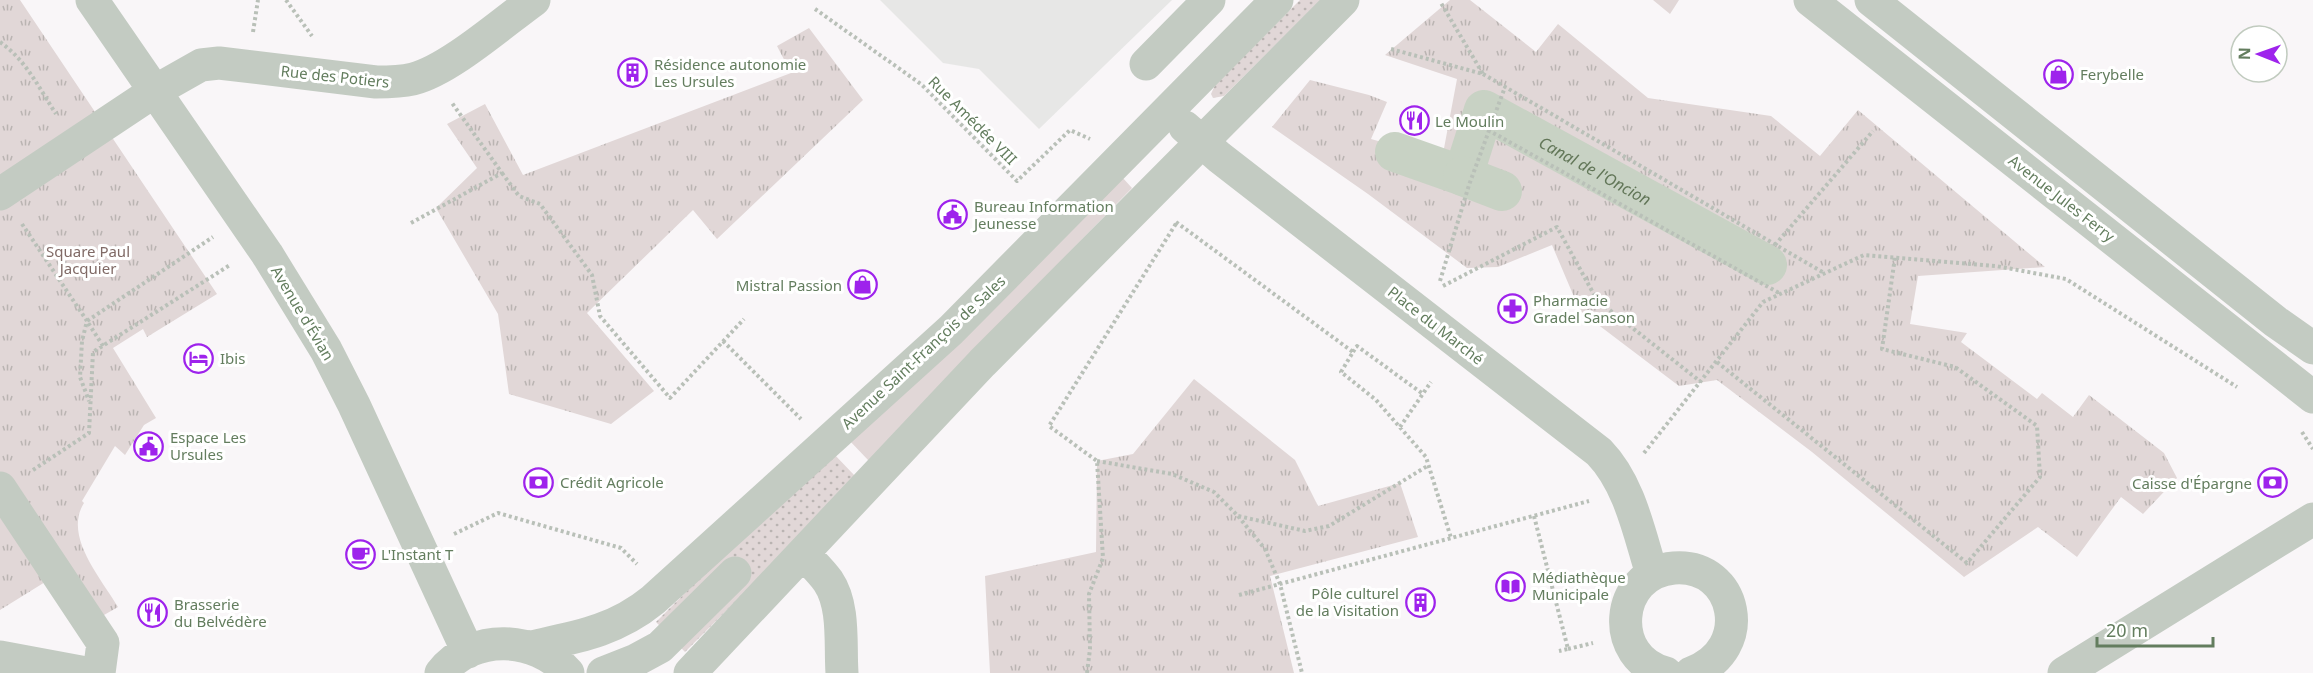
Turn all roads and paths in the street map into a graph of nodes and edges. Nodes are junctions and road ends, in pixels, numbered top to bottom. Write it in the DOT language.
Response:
graph roads {
  1 [pos="92,0"];
  2 [pos="534,0"];
  3 [pos="1209,0"];
  4 [pos="1277,0"];
  5 [pos="1342,0"];
  6 [pos="1810,0"];
  7 [pos="1870,0"];
  8 [pos="1441,3"];
  9 [pos="814,9"];
  10 [pos="0,42"];
  11 [pos="1391,49"];
  12 [pos="1146,64"];
  13 [pos="430,73"];
  14 [pos="1482,74"];
  15 [pos="1505,87"];
  16 [pos="155,91"];
  17 [pos="1169,112"];
  18 [pos="2021,120"];
  19 [pos="1488,130"];
  20 [pos="1873,131"];
  21 [pos="1201,141"];
  22 [pos="1096,142"];
  23 [pos="75,145"];
  24 [pos="1998,147"];
  25 [pos="502,173"];
  26 [pos="1,194"];
  27 [pos="1170,215"];
  28 [pos="1183,215"];
  29 [pos="242,218"];
  30 [pos="411,223"];
  31 [pos="1176,223"];
  32 [pos="1775,245"];
  33 [pos="261,246"];
  34 [pos="1895,257"];
  35 [pos="1824,273"];
  36 [pos="1780,294"];
  37 [pos="744,319"];
  38 [pos="87,321"];
  39 [pos="723,341"];
  40 [pos="103,346"];
  41 [pos="2313,348"];
  42 [pos="1353,352"];
  43 [pos="1717,362"];
  44 [pos="1431,382"];
  45 [pos="1701,382"];
  46 [pos="2240,389"];
  47 [pos="1423,394"];
  48 [pos="2313,397"];
  49 [pos="90,405"];
  50 [pos="1400,427"];
  51 [pos="2298,427"];
  52 [pos="825,443"];
  53 [pos="2313,449"];
  54 [pos="1097,461"];
  55 [pos="1429,465"];
  56 [pos="1623,487"];
  57 [pos="1,489"];
  58 [pos="1238,516"];
  59 [pos="1534,516"];
  60 [pos="2313,519"];
  61 [pos="447,537"];
  62 [pos="1451,538"];
  63 [pos="803,553"];
  64 [pos="735,573"];
  65 [pos="1652,574"];
  66 [pos="1280,584"];
  67 [pos="663,591"];
  68 [pos="1239,595"];
  69 [pos="1585,645"];
  70 [pos="531,647"];
  71 [pos="1568,649"];
  72 [pos="1559,651"];
  73 [pos="468,652"];
  74 [pos="0,657"];
  75 [pos="1706,670"];
  76 [pos="86,673"];
  77 [pos="99,673"];
  78 [pos="441,673"];
  79 [pos="568,673"];
  80 [pos="603,673"];
  81 [pos="690,673"];
  82 [pos="842,673"];
  83 [pos="1088,673"];
  84 [pos="1302,673"];
  85 [pos="1666,673"];
  86 [pos="2064,673"];
  1 -- 16 [label="street, Avenue d'Évian"];
  2 -- 13 [label="street, Rue des Potiers"];
  3 -- 12 [label="street"];
  4 -- 17 [label="street, Avenue Saint-François de Sales"];
  5 -- 21 [label="street"];
  6 -- 24 [label="street, Avenue Jules Ferry"];
  7 -- 18 [label="street"];
  8 -- 14 [label="path"];
  9 -- 22 [label="path, Rue Amédée VIII"];
  10 -- 23 [label="path"];
  11 -- 14 [label="path"];
  13 -- 16 [label="street, Rue des Potiers"];
  13 -- 25 [label="path"];
  14 -- 15 [label="path"];
  15 -- 19 [label="path"];
  15 -- 32 [label="path"];
  16 -- 23 [label="street"];
  16 -- 29 [label="street, Avenue d'Évian"];
  17 -- 21 [label="street, Place du Marché"];
  17 -- 52 [label="street, Avenue Saint-François de Sales"];
  18 -- 24 [label="street"];
  18 -- 41 [label="street"];
  19 -- 36 [label="path"];
  19 -- 45 [label="path"];
  20 -- 32 [label="path"];
  21 -- 56 [label="street, Place du Marché"];
  21 -- 63 [label="street"];
  23 -- 26 [label="street"];
  24 -- 48 [label="street, Avenue Jules Ferry"];
  25 -- 30 [label="path"];
  25 -- 39 [label="path"];
  26 -- 38 [label="path"];
  27 -- 31 [label="path"];
  28 -- 31 [label="path"];
  29 -- 33 [label="street, Avenue d'Évian"];
  29 -- 38 [label="path"];
  31 -- 42 [label="path"];
  31 -- 54 [label="path"];
  32 -- 35 [label="path"];
  33 -- 40 [label="path"];
  33 -- 73 [label="street, Avenue d'Évian"];
  34 -- 35 [label="path"];
  34 -- 43 [label="path"];
  34 -- 46 [label="path"];
  35 -- 36 [label="path"];
  36 -- 43 [label="path"];
  37 -- 39 [label="path"];
  38 -- 40 [label="path"];
  38 -- 49 [label="path"];
  39 -- 52 [label="path"];
  40 -- 49 [label="path"];
  42 -- 47 [label="path"];
  42 -- 50 [label="path"];
  43 -- 45 [label="path"];
  44 -- 47 [label="path"];
  45 -- 56 [label="path"];
  47 -- 50 [label="path"];
  49 -- 57 [label="path"];
  50 -- 55 [label="path"];
  51 -- 53 [label="path"];
  52 -- 67 [label="street, Avenue Saint-François de Sales"];
  54 -- 58 [label="path"];
  54 -- 83 [label="path"];
  55 -- 58 [label="path"];
  55 -- 62 [label="path"];
  56 -- 59 [label="path"];
  56 -- 65 [label="street, Place du Marché"];
  57 -- 77 [label="street"];
  58 -- 66 [label="path"];
  59 -- 62 [label="path"];
  59 -- 71 [label="path"];
  60 -- 86 [label="street"];
  61 -- 67 [label="path"];
  62 -- 66 [label="path"];
  63 -- 81 [label="street"];
  63 -- 82 [label="street"];
  64 -- 80 [label="street"];
  65 -- 75 [label="street"];
  65 -- 85 [label="street"];
  66 -- 68 [label="path"];
  66 -- 84 [label="path"];
  67 -- 70 [label="street, Avenue Saint-François de Sales"];
  69 -- 71 [label="path"];
  70 -- 73 [label="street"];
  70 -- 79 [label="street"];
  71 -- 72 [label="path"];
  73 -- 78 [label="street"];
  74 -- 76 [label="street"];
}
